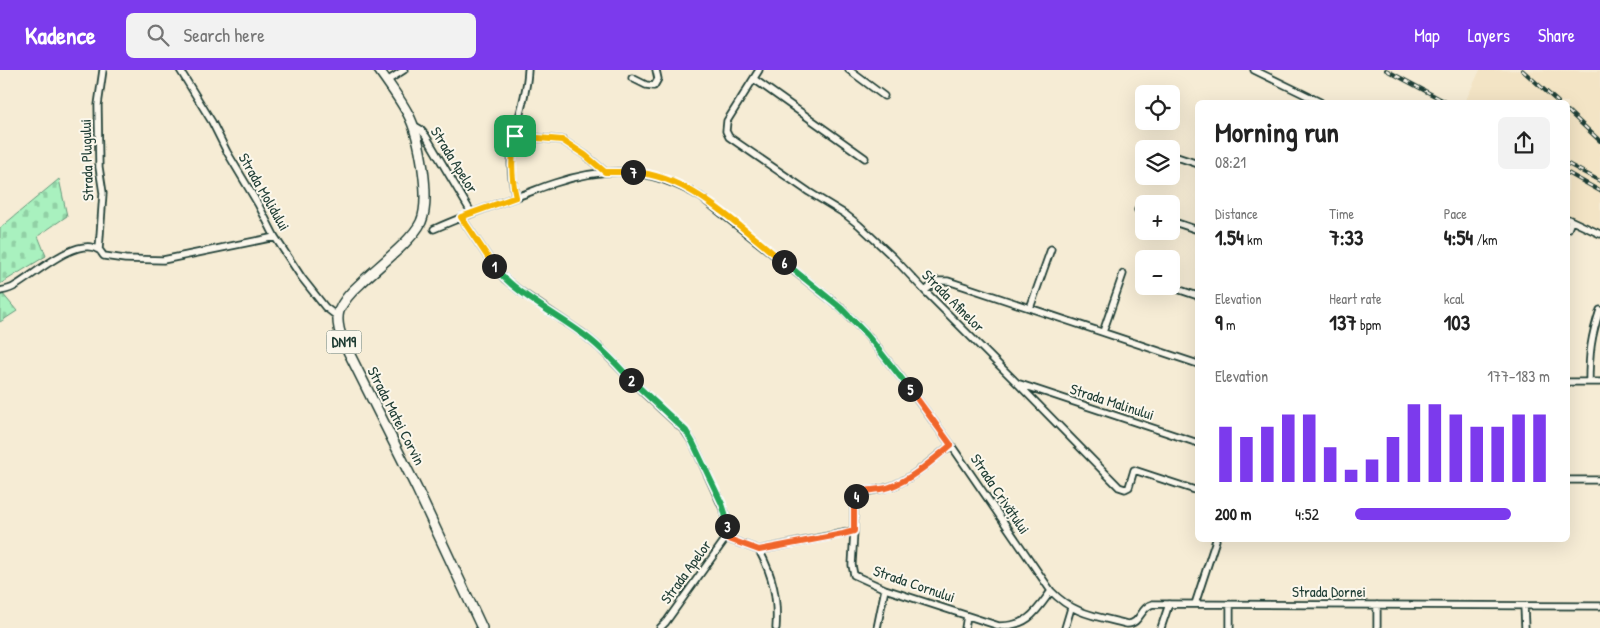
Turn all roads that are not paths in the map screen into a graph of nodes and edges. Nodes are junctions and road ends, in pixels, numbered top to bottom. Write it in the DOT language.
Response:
graph roads {
  1 [pos="103,70"];
  2 [pos="180,70"];
  3 [pos="378,70"];
  4 [pos="404,70"];
  5 [pos="528,70"];
  6 [pos="656,70"];
  7 [pos="759,70"];
  8 [pos="849,70"];
  9 [pos="1254,70"];
  10 [pos="632,78"];
  11 [pos="754,79"];
  12 [pos="387,81"];
  13 [pos="884,96"];
  14 [pos="1316,100"];
  15 [pos="412,125"];
  16 [pos="515,136"];
  17 [pos="865,158"];
  18 [pos="1180,158"];
  19 [pos="1195,163"];
  20 [pos="605,172"];
  21 [pos="516,197"];
  22 [pos="471,212"];
  23 [pos="461,217"];
  24 [pos="1570,220"];
  25 [pos="1180,224"];
  26 [pos="434,229"];
  27 [pos="1195,229"];
  28 [pos="1600,234"];
  29 [pos="275,237"];
  30 [pos="1051,249"];
  31 [pos="99,250"];
  32 [pos="1123,274"];
  33 [pos="1180,290"];
  34 [pos="0,291"];
  35 [pos="925,291"];
  36 [pos="1195,295"];
  37 [pos="1030,308"];
  38 [pos="1600,310"];
  39 [pos="338,317"];
  40 [pos="1103,332"];
  41 [pos="1195,363"];
  42 [pos="1570,382"];
  43 [pos="1589,382"];
  44 [pos="1600,382"];
  45 [pos="1018,384"];
  46 [pos="1195,442"];
  47 [pos="951,445"];
  48 [pos="1570,480"];
  49 [pos="1600,480"];
  50 [pos="1195,490"];
  51 [pos="854,531"];
  52 [pos="726,538"];
  53 [pos="1215,542"];
  54 [pos="759,550"];
  55 [pos="886,589"];
  56 [pos="1051,592"];
  57 [pos="1169,604"];
  58 [pos="1195,604"];
  59 [pos="1230,604"];
  60 [pos="1377,605"];
  61 [pos="1524,606"];
  62 [pos="1600,606"];
  63 [pos="1070,608"];
  64 [pos="967,616"];
  65 [pos="482,628"];
  66 [pos="660,628"];
  67 [pos="776,628"];
  68 [pos="878,628"];
  69 [pos="965,628"];
  70 [pos="1066,628"];
  71 [pos="1161,628"];
  72 [pos="1230,628"];
  73 [pos="1377,628"];
  74 [pos="1525,628"];
  1 -- 31 [label="street, Strada Plugului"];
  2 -- 29 [label="street, Strada Molidului"];
  3 -- 12 [label="main road, DN19"];
  4 -- 12 [label="street"];
  5 -- 16 [label="street"];
  6 -- 10 [label="street"];
  7 -- 11 [label="street, Strada Afinelor"];
  8 -- 13 [label="street"];
  9 -- 14 [label="street"];
  11 -- 17 [label="street"];
  11 -- 35 [label="street, Strada Afinelor"];
  12 -- 15 [label="main road, DN19"];
  15 -- 22 [label="street, Strada Apelor"];
  15 -- 39 [label="main road, DN19"];
  16 -- 20 [label="street"];
  16 -- 21 [label="street"];
  18 -- 19 [label="street"];
  20 -- 21 [label="street, Strada Crivățului"];
  20 -- 47 [label="street, Strada Crivățului"];
  21 -- 22 [label="street, Strada Crivățului"];
  22 -- 23 [label="street, Strada Crivățului"];
  23 -- 26 [label="street, Strada Crivățului"];
  23 -- 52 [label="street, Strada Apelor"];
  24 -- 28 [label="street"];
  25 -- 27 [label="street"];
  29 -- 31 [label="street"];
  29 -- 39 [label="street, Strada Molidului"];
  30 -- 37 [label="street"];
  31 -- 34 [label="street"];
  32 -- 40 [label="street"];
  33 -- 36 [label="street"];
  35 -- 37 [label="street"];
  35 -- 45 [label="street, Strada Afinelor"];
  37 -- 40 [label="street"];
  38 -- 43 [label="street"];
  39 -- 65 [label="main road, Strada Matei Corvin / DN19"];
  40 -- 41 [label="street"];
  42 -- 43 [label="street"];
  43 -- 44 [label="street"];
  45 -- 46 [label="street, Strada Malinului"];
  45 -- 50 [label="street, Strada Afinelor"];
  47 -- 51 [label="street, Strada Cornului"];
  47 -- 56 [label="street, Strada Crivățului"];
  48 -- 49 [label="street"];
  51 -- 54 [label="street"];
  51 -- 55 [label="street, Strada Cornului"];
  52 -- 54 [label="street"];
  52 -- 66 [label="street, Strada Apelor"];
  53 -- 58 [label="street"];
  54 -- 67 [label="street"];
  55 -- 64 [label="street, Strada Cornului"];
  55 -- 68 [label="street"];
  56 -- 63 [label="street, Strada Crivățului"];
  56 -- 64 [label="street, Strada Cornului"];
  57 -- 58 [label="street, Strada Dornei"];
  57 -- 63 [label="street, Strada Dornei"];
  57 -- 71 [label="street"];
  58 -- 59 [label="street, Strada Dornei"];
  59 -- 60 [label="street, Strada Dornei"];
  59 -- 72 [label="street"];
  60 -- 61 [label="street, Strada Dornei"];
  60 -- 73 [label="street"];
  61 -- 62 [label="street, Strada Dornei"];
  61 -- 74 [label="street"];
  63 -- 70 [label="street"];
  64 -- 69 [label="street"];
}
